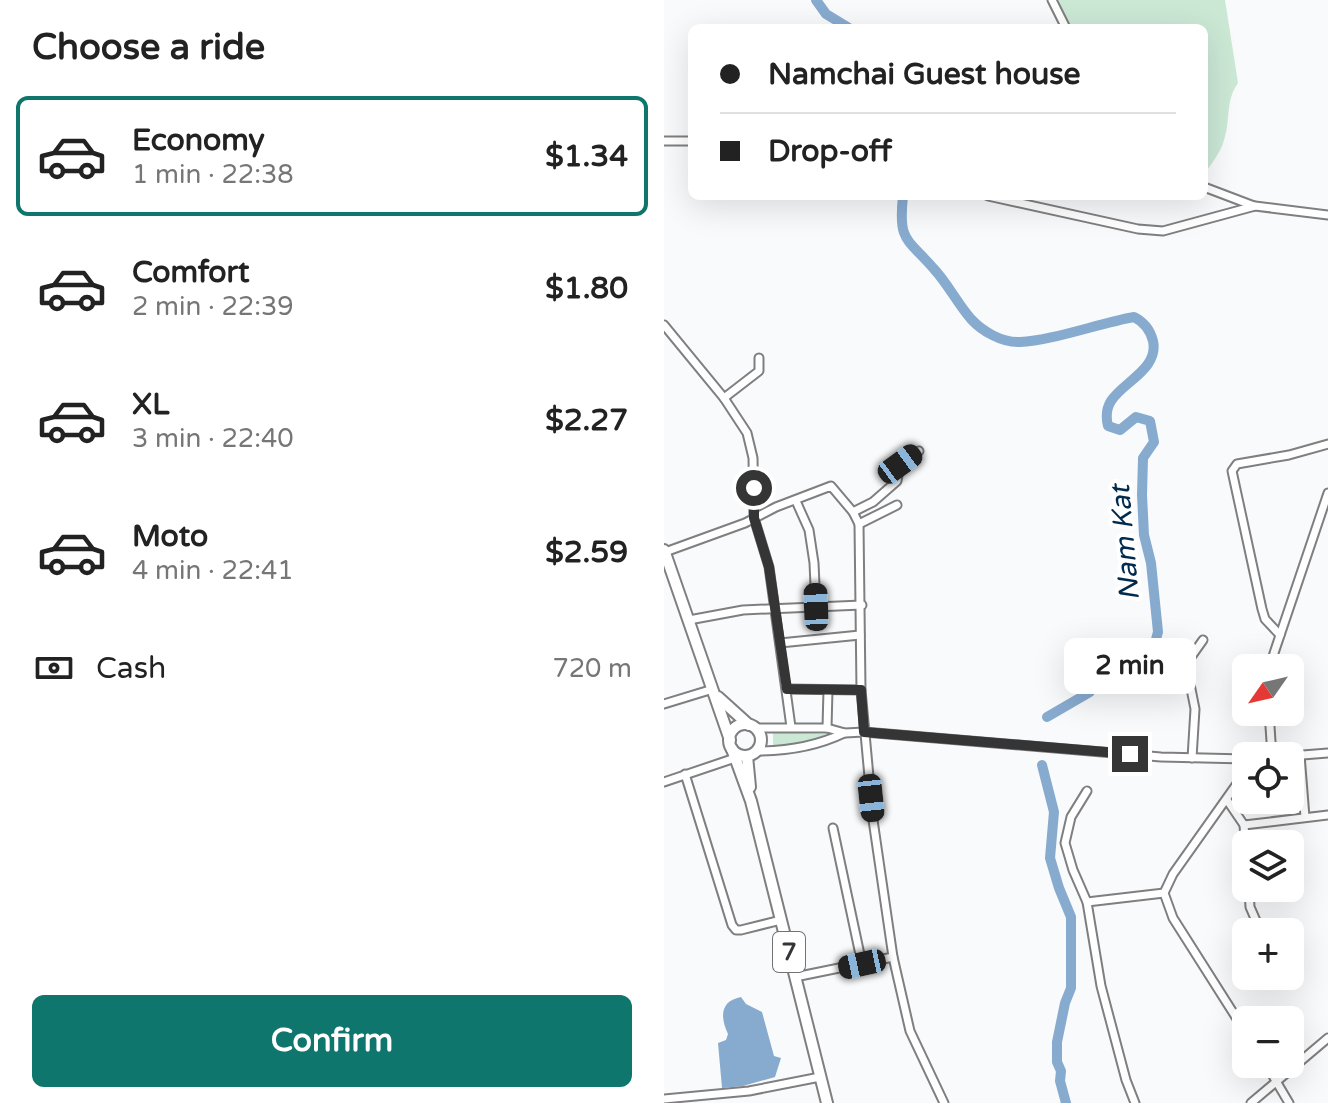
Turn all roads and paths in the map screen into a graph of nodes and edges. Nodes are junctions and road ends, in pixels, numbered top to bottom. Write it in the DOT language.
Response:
graph roads {
  1 [pos="1052,0"];
  2 [pos="1064,24"];
  3 [pos="664,141"];
  4 [pos="688,141"];
  5 [pos="1208,188"];
  6 [pos="1006,200"];
  7 [pos="1255,206"];
  8 [pos="1328,215"];
  9 [pos="665,329"];
  10 [pos="759,358"];
  11 [pos="724,398"];
  12 [pos="1328,444"];
  13 [pos="919,451"];
  14 [pos="1328,493"];
  15 [pos="796,501"];
  16 [pos="897,505"];
  17 [pos="853,512"];
  18 [pos="754,518"];
  19 [pos="859,524"];
  20 [pos="664,551"];
  21 [pos="862,605"];
  22 [pos="816,607"];
  23 [pos="775,610"];
  24 [pos="689,620"];
  25 [pos="860,635"];
  26 [pos="1280,635"];
  27 [pos="1203,640"];
  28 [pos="780,643"];
  29 [pos="1274,654"];
  30 [pos="787,689"];
  31 [pos="828,690"];
  32 [pos="861,690"];
  33 [pos="714,691"];
  34 [pos="664,704"];
  35 [pos="752,726"];
  36 [pos="791,727"];
  37 [pos="827,728"];
  38 [pos="864,732"];
  39 [pos="845,733"];
  40 [pos="740,751"];
  41 [pos="1328,753"];
  42 [pos="1304,755"];
  43 [pos="1192,758"];
  44 [pos="1232,759"];
  45 [pos="685,774"];
  46 [pos="664,782"];
  47 [pos="1087,791"];
  48 [pos="1232,792"];
  49 [pos="1227,800"];
  50 [pos="1304,805"];
  51 [pos="1328,815"];
  52 [pos="1305,817"];
  53 [pos="1244,825"];
  54 [pos="833,828"];
  55 [pos="1244,830"];
  56 [pos="1164,893"];
  57 [pos="1087,902"];
  58 [pos="781,920"];
  59 [pos="893,957"];
  60 [pos="862,964"];
  61 [pos="795,977"];
  62 [pos="1232,1011"];
  63 [pos="1328,1038"];
  64 [pos="820,1077"];
  65 [pos="1275,1078"];
  66 [pos="1278,1082"];
  67 [pos="664,1099"];
  68 [pos="827,1103"];
  69 [pos="944,1103"];
  70 [pos="1135,1103"];
  71 [pos="1251,1103"];
  72 [pos="1289,1103"];
  1 -- 2 [label="street"];
  3 -- 4 [label="street"];
  5 -- 7 [label="street"];
  6 -- 7 [label="street"];
  7 -- 8 [label="street"];
  9 -- 11 [label="street"];
  10 -- 11 [label="street"];
  11 -- 18 [label="street"];
  12 -- 26 [label="street"];
  13 -- 17 [label="street"];
  14 -- 26 [label="street"];
  15 -- 17 [label="street"];
  15 -- 18 [label="street"];
  15 -- 22 [label="street"];
  16 -- 19 [label="street"];
  17 -- 19 [label="street"];
  18 -- 20 [label="street"];
  18 -- 23 [label="street"];
  19 -- 21 [label="street"];
  20 -- 24 [label="highway, 7"];
  21 -- 22 [label="street"];
  21 -- 25 [label="street"];
  22 -- 23 [label="street"];
  23 -- 24 [label="street"];
  23 -- 28 [label="street"];
  24 -- 33 [label="highway, 7"];
  25 -- 28 [label="street"];
  25 -- 32 [label="street"];
  26 -- 29 [label="street"];
  27 -- 43 [label="street"];
  28 -- 30 [label="street"];
  30 -- 31 [label="street"];
  30 -- 36 [label="street"];
  31 -- 32 [label="street"];
  31 -- 37 [label="street"];
  32 -- 38 [label="street"];
  33 -- 34 [label="street"];
  33 -- 35 [label="highway, 7"];
  33 -- 40 [label="highway, 7"];
  35 -- 36 [label="street"];
  35 -- 40 [label="highway, 7"];
  35 -- 40 [label="highway"];
  36 -- 37 [label="street"];
  37 -- 39 [label="street"];
  38 -- 39 [label="street"];
  38 -- 43 [label="street"];
  38 -- 59 [label="street"];
  39 -- 40 [label="street"];
  40 -- 45 [label="street"];
  40 -- 58 [label="highway, 7"];
  41 -- 42 [label="street"];
  43 -- 44 [label="street"];
  45 -- 46 [label="street"];
  45 -- 58 [label="street"];
  47 -- 57 [label="street"];
  48 -- 49 [label="street"];
  49 -- 53 [label="street"];
  49 -- 56 [label="street"];
  50 -- 52 [label="street"];
  51 -- 52 [label="street"];
  52 -- 53 [label="street"];
  53 -- 55 [label="street"];
  54 -- 60 [label="street"];
  56 -- 57 [label="street"];
  56 -- 62 [label="street"];
  57 -- 70 [label="street"];
  58 -- 61 [label="highway, 7"];
  59 -- 60 [label="street"];
  59 -- 69 [label="street"];
  60 -- 61 [label="street"];
  61 -- 64 [label="highway, 7"];
  63 -- 66 [label="street"];
  64 -- 67 [label="street"];
  64 -- 68 [label="highway, 7"];
  65 -- 66 [label="street"];
  66 -- 71 [label="street"];
  66 -- 72 [label="street"];
}
